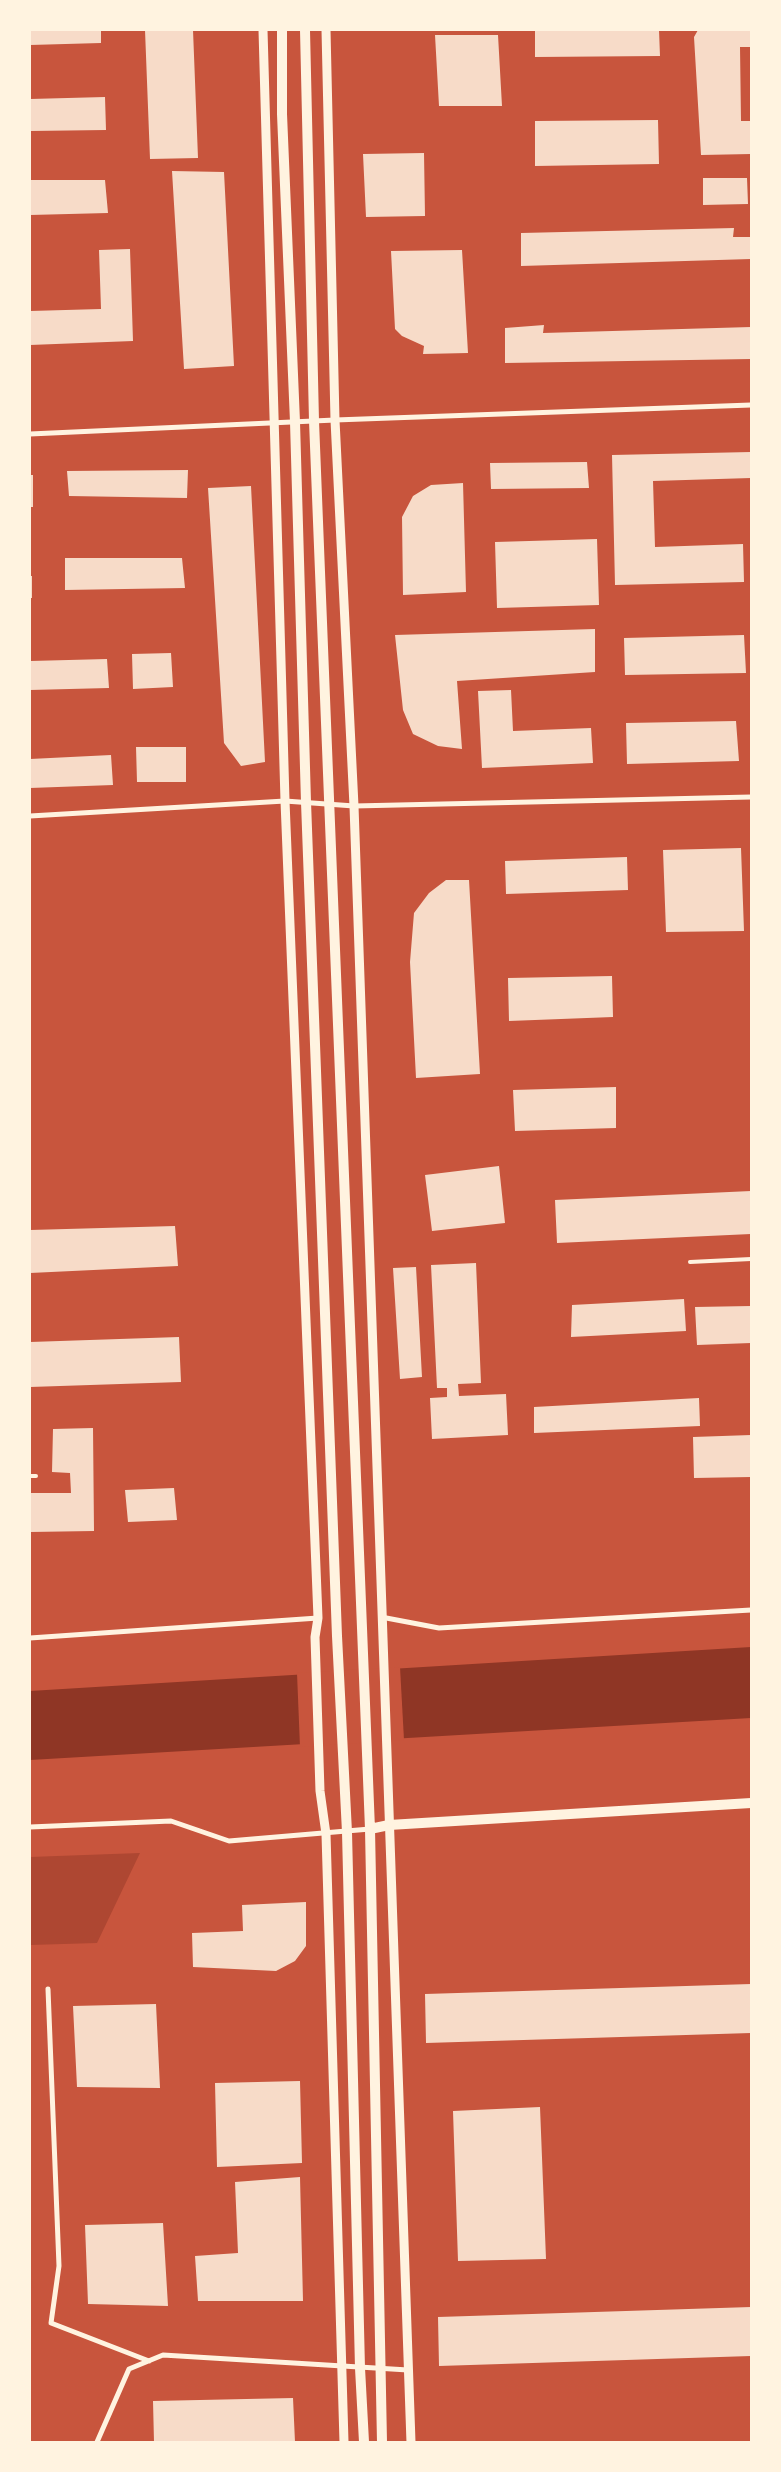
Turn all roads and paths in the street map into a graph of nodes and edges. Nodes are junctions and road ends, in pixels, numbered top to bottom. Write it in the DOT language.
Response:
graph roads {
  1 [pos="263,30"];
  2 [pos="282,30"];
  3 [pos="305,30"];
  4 [pos="326,30"];
  5 [pos="751,405"];
  6 [pos="335,420"];
  7 [pos="314,421"];
  8 [pos="295,422"];
  9 [pos="275,424"];
  10 [pos="30,434"];
  11 [pos="751,797"];
  12 [pos="285,801"];
  13 [pos="306,802"];
  14 [pos="328,804"];
  15 [pos="354,806"];
  16 [pos="30,816"];
  17 [pos="751,1260"];
  18 [pos="690,1262"];
  19 [pos="30,1476"];
  20 [pos="36,1476"];
  21 [pos="751,1610"];
  22 [pos="381,1616"];
  23 [pos="318,1618"];
  24 [pos="30,1638"];
  25 [pos="751,1803"];
  26 [pos="389,1825"];
  27 [pos="30,1827"];
  28 [pos="370,1829"];
  29 [pos="347,1832"];
  30 [pos="326,1834"];
  31 [pos="48,1989"];
  32 [pos="149,2361"];
  33 [pos="342,2367"];
  34 [pos="360,2368"];
  35 [pos="379,2368"];
  36 [pos="408,2370"];
  37 [pos="97,2442"];
  38 [pos="344,2442"];
  39 [pos="364,2442"];
  40 [pos="382,2442"];
  41 [pos="411,2442"];
  1 -- 9 [label="street"];
  2 -- 8 [label="main road"];
  3 -- 7 [label="main road"];
  4 -- 6 [label="street"];
  5 -- 6 [label="street"];
  6 -- 7 [label="street"];
  6 -- 15 [label="street"];
  7 -- 8 [label="street"];
  7 -- 14 [label="main road"];
  8 -- 9 [label="street"];
  8 -- 13 [label="main road"];
  9 -- 10 [label="street"];
  9 -- 12 [label="street"];
  11 -- 15 [label="street"];
  12 -- 13 [label="street"];
  12 -- 16 [label="street"];
  12 -- 23 [label="street"];
  13 -- 14 [label="street"];
  13 -- 29 [label="main road"];
  14 -- 15 [label="street"];
  14 -- 28 [label="main road"];
  15 -- 22 [label="street"];
  17 -- 18 [label="lane"];
  19 -- 20 [label="lane"];
  21 -- 22 [label="street"];
  22 -- 26 [label="street"];
  23 -- 24 [label="street"];
  23 -- 30 [label="street"];
  25 -- 26 [label="main road"];
  26 -- 28 [label="main road"];
  26 -- 36 [label="street"];
  27 -- 30 [label="street"];
  28 -- 29 [label="street"];
  28 -- 35 [label="main road"];
  29 -- 30 [label="street"];
  29 -- 34 [label="main road"];
  30 -- 33 [label="street"];
  31 -- 32 [label="street"];
  32 -- 33 [label="street"];
  32 -- 37 [label="street"];
  33 -- 34 [label="street"];
  33 -- 38 [label="street"];
  34 -- 35 [label="street"];
  34 -- 39 [label="main road"];
  35 -- 36 [label="street"];
  35 -- 40 [label="main road"];
  36 -- 41 [label="street"];
}
